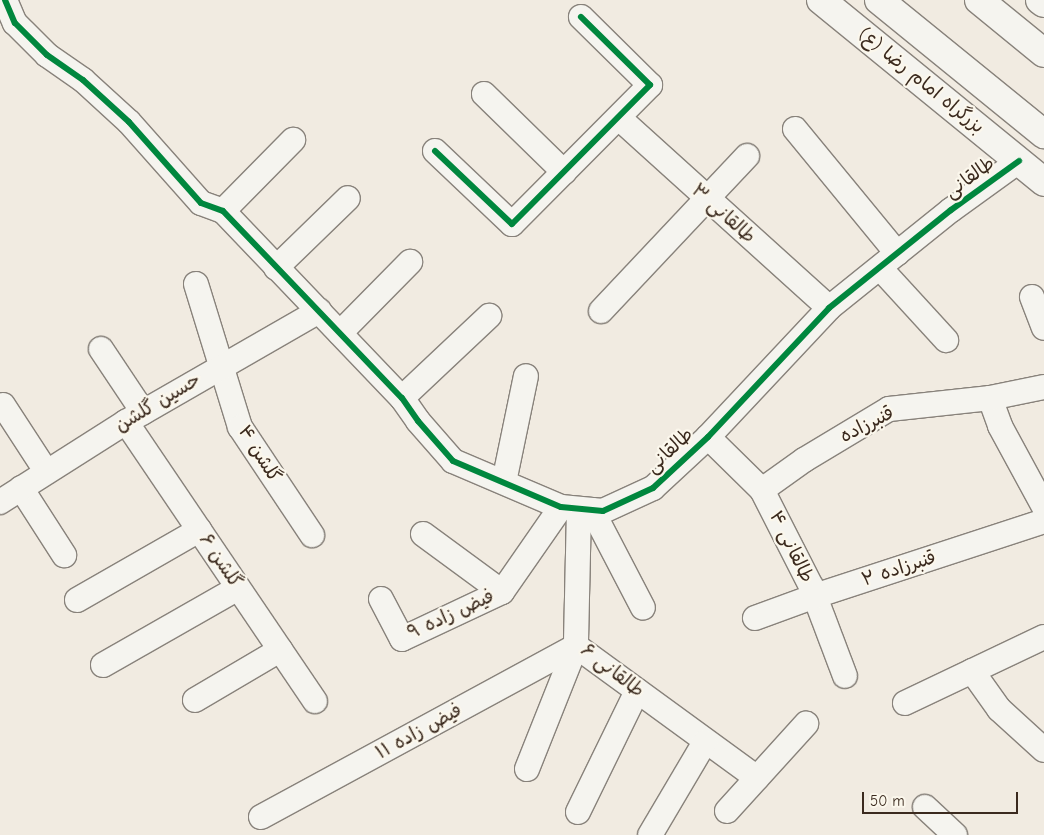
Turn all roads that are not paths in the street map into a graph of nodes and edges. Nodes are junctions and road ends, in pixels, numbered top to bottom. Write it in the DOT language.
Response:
graph roads {
  1 [pos="5,0"];
  2 [pos="821,0"];
  3 [pos="879,0"];
  4 [pos="979,0"];
  5 [pos="1040,0"];
  6 [pos="1044,3"];
  7 [pos="581,17"];
  8 [pos="1044,53"];
  9 [pos="484,94"];
  10 [pos="618,118"];
  11 [pos="795,129"];
  12 [pos="1044,134"];
  13 [pos="293,140"];
  14 [pos="435,151"];
  15 [pos="747,156"];
  16 [pos="1019,161"];
  17 [pos="564,172"];
  18 [pos="1044,182"];
  19 [pos="348,198"];
  20 [pos="708,200"];
  21 [pos="223,210"];
  22 [pos="889,260"];
  23 [pos="410,262"];
  24 [pos="276,268"];
  25 [pos="196,284"];
  26 [pos="1032,297"];
  27 [pos="829,308"];
  28 [pos="319,311"];
  29 [pos="601,311"];
  30 [pos="489,316"];
  31 [pos="1044,328"];
  32 [pos="340,333"];
  33 [pos="946,340"];
  34 [pos="102,349"];
  35 [pos="222,365"];
  36 [pos="526,376"];
  37 [pos="1044,387"];
  38 [pos="402,398"];
  39 [pos="990,398"];
  40 [pos="3,405"];
  41 [pos="134,417"];
  42 [pos="708,437"];
  43 [pos="46,471"];
  44 [pos="504,482"];
  45 [pos="21,488"];
  46 [pos="762,490"];
  47 [pos="0,502"];
  48 [pos="1044,507"];
  49 [pos="577,509"];
  50 [pos="1044,521"];
  51 [pos="199,530"];
  52 [pos="423,534"];
  53 [pos="312,535"];
  54 [pos="64,555"];
  55 [pos="238,588"];
  56 [pos="502,592"];
  57 [pos="815,596"];
  58 [pos="381,599"];
  59 [pos="77,600"];
  60 [pos="643,608"];
  61 [pos="755,618"];
  62 [pos="1044,637"];
  63 [pos="576,646"];
  64 [pos="280,650"];
  65 [pos="103,665"];
  66 [pos="972,672"];
  67 [pos="845,676"];
  68 [pos="637,691"];
  69 [pos="195,700"];
  70 [pos="315,701"];
  71 [pos="905,703"];
  72 [pos="806,724"];
  73 [pos="704,742"];
  74 [pos="1044,750"];
  75 [pos="527,769"];
  76 [pos="757,778"];
  77 [pos="925,807"];
  78 [pos="727,811"];
  79 [pos="578,812"];
  80 [pos="261,817"];
  81 [pos="650,835"];
  82 [pos="955,835"];
  1 -- 21 [label="street"];
  2 -- 16 [label="main road, بزرگراه امام رضا (ع)"];
  3 -- 12 [label="main road, بزرگراه امام رضا (ع)"];
  4 -- 8 [label="main road"];
  5 -- 6 [label="main road"];
  7 -- 10 [label="street"];
  9 -- 17 [label="street"];
  10 -- 17 [label="street"];
  10 -- 20 [label="street, طالقانی ۳"];
  11 -- 22 [label="street"];
  13 -- 21 [label="street"];
  14 -- 17 [label="street"];
  15 -- 20 [label="street"];
  16 -- 18 [label="main road, بزرگراه امام رضا (ع)"];
  16 -- 22 [label="street, طالقانی"];
  19 -- 24 [label="street"];
  20 -- 27 [label="street, طالقانی ۳"];
  20 -- 29 [label="street"];
  21 -- 24 [label="street"];
  22 -- 27 [label="street, طالقانی"];
  22 -- 33 [label="street"];
  23 -- 32 [label="street"];
  24 -- 28 [label="street"];
  25 -- 35 [label="street, گلشن ۴"];
  26 -- 31 [label="street"];
  27 -- 42 [label="street, طالقانی"];
  28 -- 32 [label="street"];
  28 -- 35 [label="street, حسین گلشن"];
  30 -- 38 [label="street"];
  32 -- 38 [label="street"];
  34 -- 41 [label="street, گلشن ۶"];
  35 -- 41 [label="street, حسین گلشن"];
  35 -- 53 [label="street, گلشن ۴"];
  36 -- 44 [label="street"];
  37 -- 39 [label="street, قنبرزاده"];
  38 -- 44 [label="street"];
  39 -- 46 [label="street, قنبرزاده"];
  39 -- 48 [label="street"];
  40 -- 43 [label="street"];
  41 -- 43 [label="street, حسین گلشن"];
  41 -- 51 [label="street, گلشن ۶"];
  42 -- 46 [label="street, طالقانی ۴"];
  42 -- 49 [label="street, طالقانی"];
  43 -- 45 [label="street, حسین گلشن"];
  44 -- 49 [label="street"];
  45 -- 47 [label="street, حسین گلشن"];
  45 -- 54 [label="street"];
  46 -- 57 [label="street, طالقانی ۴"];
  49 -- 56 [label="street, فیض زاده ۹"];
  49 -- 60 [label="street"];
  49 -- 63 [label="street, طالقانی ۶"];
  50 -- 57 [label="street, قنبرزاده ۲"];
  51 -- 55 [label="street, گلشن ۶"];
  51 -- 59 [label="street"];
  52 -- 56 [label="street"];
  55 -- 64 [label="street, گلشن ۶"];
  55 -- 65 [label="street"];
  56 -- 58 [label="street, فیض زاده ۹"];
  57 -- 61 [label="street, قنبرزاده ۲"];
  57 -- 67 [label="street, طالقانی ۴"];
  62 -- 66 [label="street"];
  63 -- 68 [label="street, طالقانی ۶"];
  63 -- 75 [label="street"];
  63 -- 80 [label="street, فیض زاده ۱۱"];
  64 -- 69 [label="street"];
  64 -- 70 [label="street, گلشن ۶"];
  66 -- 71 [label="street"];
  66 -- 74 [label="street"];
  68 -- 73 [label="street, طالقانی ۶"];
  68 -- 79 [label="street"];
  72 -- 76 [label="street"];
  73 -- 76 [label="street, طالقانی ۶"];
  73 -- 81 [label="street"];
  76 -- 78 [label="street"];
  77 -- 82 [label="street"];
}
